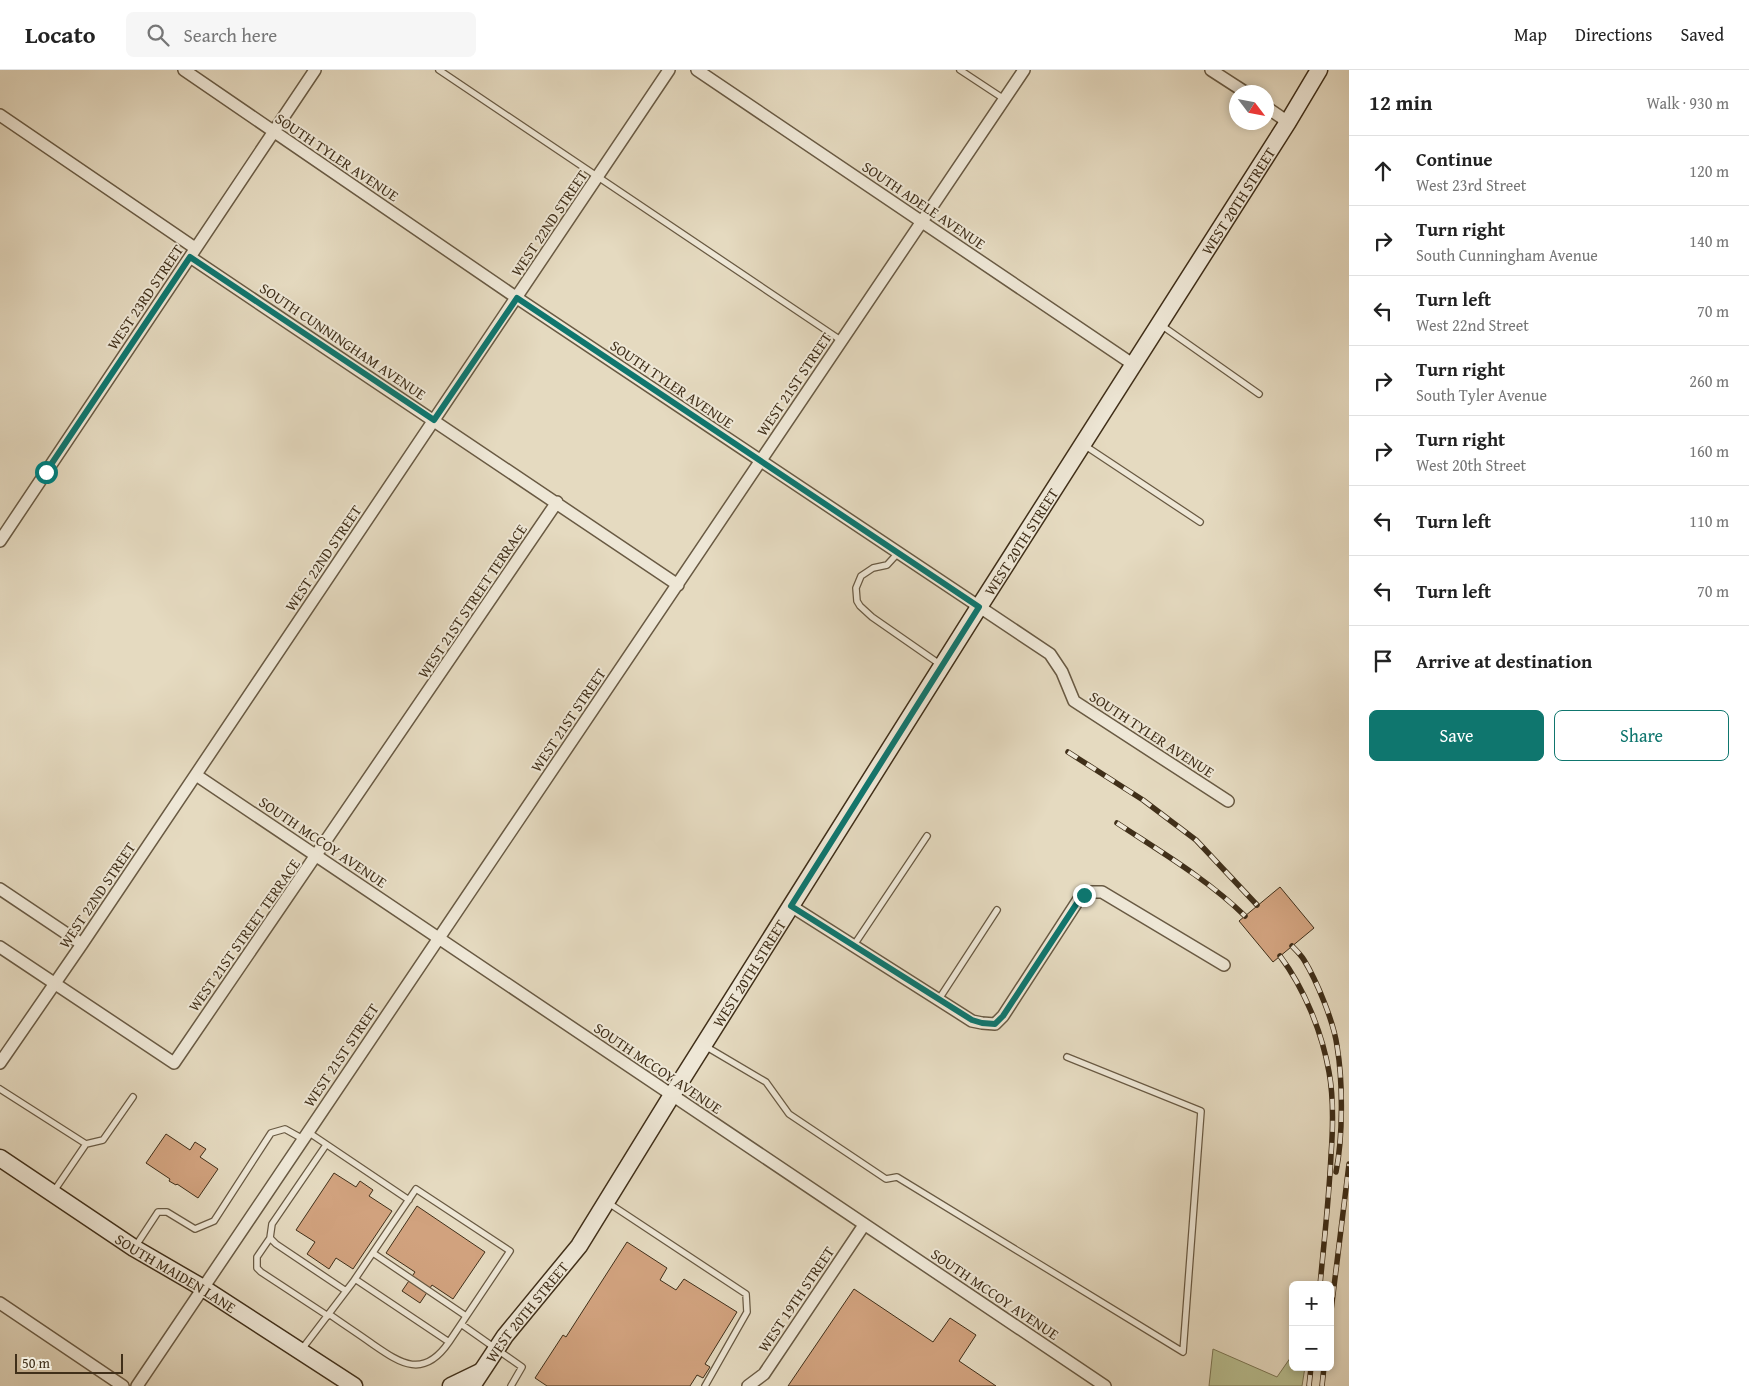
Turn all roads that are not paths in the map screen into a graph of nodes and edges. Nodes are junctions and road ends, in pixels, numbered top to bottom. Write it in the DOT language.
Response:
graph roads {
  1 [pos="184,70"];
  2 [pos="315,70"];
  3 [pos="439,70"];
  4 [pos="669,70"];
  5 [pos="697,70"];
  6 [pos="960,70"];
  7 [pos="1024,70"];
  8 [pos="1211,70"];
  9 [pos="1319,70"];
  10 [pos="1234,85"];
  11 [pos="1004,100"];
  12 [pos="1274,112"];
  13 [pos="0,115"];
  14 [pos="1288,122"];
  15 [pos="273,132"];
  16 [pos="598,177"];
  17 [pos="922,222"];
  18 [pos="193,253"];
  19 [pos="517,298"];
  20 [pos="1159,324"];
  21 [pos="842,341"];
  22 [pos="1134,364"];
  23 [pos="1258,394"];
  24 [pos="434,420"];
  25 [pos="1083,444"];
  26 [pos="760,461"];
  27 [pos="557,502"];
  28 [pos="1200,522"];
  29 [pos="0,541"];
  30 [pos="898,553"];
  31 [pos="678,585"];
  32 [pos="979,607"];
  33 [pos="942,665"];
  34 [pos="196,775"];
  35 [pos="1228,801"];
  36 [pos="927,836"];
  37 [pos="317,856"];
  38 [pos="0,889"];
  39 [pos="791,906"];
  40 [pos="997,910"];
  41 [pos="438,938"];
  42 [pos="82,944"];
  43 [pos="854,945"];
  44 [pos="0,946"];
  45 [pos="1224,965"];
  46 [pos="55,983"];
  47 [pos="939,1000"];
  48 [pos="703,1045"];
  49 [pos="1068,1057"];
  50 [pos="0,1063"];
  51 [pos="0,1089"];
  52 [pos="672,1095"];
  53 [pos="133,1097"];
  54 [pos="305,1136"];
  55 [pos="86,1144"];
  56 [pos="326,1144"];
  57 [pos="0,1158"];
  58 [pos="52,1193"];
  59 [pos="409,1200"];
  60 [pos="606,1202"];
  61 [pos="864,1225"];
  62 [pos="270,1238"];
  63 [pos="134,1248"];
  64 [pos="373,1253"];
  65 [pos="355,1279"];
  66 [pos="203,1288"];
  67 [pos="346,1291"];
  68 [pos="0,1303"];
  69 [pos="328,1315"];
  70 [pos="466,1316"];
  71 [pos="461,1324"];
  72 [pos="449,1342"];
  73 [pos="497,1348"];
  74 [pos="301,1351"];
  75 [pos="480,1379"];
  76 [pos="1098,1384"];
  77 [pos="123,1386"];
  78 [pos="137,1386"];
  79 [pos="354,1386"];
  80 [pos="451,1386"];
  81 [pos="472,1386"];
  82 [pos="511,1386"];
  83 [pos="705,1386"];
  84 [pos="748,1386"];
  1 -- 15 [label="street, SOUTH TYLER AVENUE"];
  2 -- 15 [label="street, WEST 23RD STREET"];
  3 -- 16 [label="lane"];
  4 -- 16 [label="street, WEST 22ND STREET"];
  5 -- 17 [label="street, SOUTH ADELE AVENUE"];
  6 -- 11 [label="lane"];
  7 -- 11 [label="street, WEST 21ST STREET"];
  8 -- 10 [label="street"];
  9 -- 14 [label="main road, WEST 20TH STREET"];
  11 -- 17 [label="street, WEST 21ST STREET"];
  12 -- 14 [label="street"];
  13 -- 18 [label="street, SOUTH CUNNINGHAM AVENUE"];
  14 -- 20 [label="main road, WEST 20TH STREET"];
  15 -- 18 [label="street, WEST 23RD STREET"];
  15 -- 19 [label="street, SOUTH TYLER AVENUE"];
  16 -- 19 [label="street, WEST 22ND STREET"];
  16 -- 21 [label="lane"];
  17 -- 21 [label="street, WEST 21ST STREET"];
  17 -- 22 [label="street, SOUTH ADELE AVENUE"];
  18 -- 24 [label="street, SOUTH CUNNINGHAM AVENUE"];
  18 -- 29 [label="street, WEST 23RD STREET"];
  19 -- 24 [label="street, WEST 22ND STREET"];
  19 -- 26 [label="street, SOUTH TYLER AVENUE"];
  20 -- 22 [label="main road, WEST 20TH STREET"];
  20 -- 23 [label="lane"];
  21 -- 26 [label="street, WEST 21ST STREET"];
  22 -- 25 [label="main road, WEST 20TH STREET"];
  24 -- 27 [label="street, SOUTH CUNNINGHAM AVENUE"];
  24 -- 34 [label="street, WEST 22ND STREET"];
  25 -- 28 [label="lane"];
  25 -- 32 [label="main road, WEST 20TH STREET"];
  26 -- 30 [label="street, SOUTH TYLER AVENUE"];
  26 -- 31 [label="street, WEST 21ST STREET"];
  27 -- 31 [label="street, SOUTH CUNNINGHAM AVENUE"];
  27 -- 37 [label="street, WEST 21ST STREET TERRACE"];
  30 -- 32 [label="street, SOUTH TYLER AVENUE"];
  30 -- 33 [label="lane"];
  31 -- 41 [label="street, WEST 21ST STREET"];
  32 -- 33 [label="main road, WEST 20TH STREET"];
  32 -- 35 [label="street, SOUTH TYLER AVENUE"];
  33 -- 39 [label="main road, WEST 20TH STREET"];
  34 -- 37 [label="street, SOUTH MCCOY AVENUE"];
  34 -- 42 [label="street, WEST 22ND STREET"];
  36 -- 43 [label="lane"];
  37 -- 41 [label="street, SOUTH MCCOY AVENUE"];
  37 -- 46 [label="street, WEST 21ST STREET TERRACE"];
  38 -- 42 [label="street"];
  39 -- 43 [label="street"];
  39 -- 48 [label="main road, WEST 20TH STREET"];
  40 -- 47 [label="lane"];
  41 -- 52 [label="street, SOUTH MCCOY AVENUE"];
  41 -- 54 [label="street, WEST 21ST STREET"];
  42 -- 46 [label="street, WEST 22ND STREET"];
  43 -- 47 [label="street"];
  44 -- 46 [label="street, WEST 21ST STREET TERRACE"];
  45 -- 47 [label="street"];
  46 -- 50 [label="street, WEST 22ND STREET"];
  48 -- 49 [label="lane"];
  48 -- 52 [label="main road, WEST 20TH STREET"];
  51 -- 55 [label="lane"];
  52 -- 60 [label="main road, WEST 20TH STREET"];
  52 -- 61 [label="street, SOUTH MCCOY AVENUE"];
  53 -- 55 [label="lane"];
  54 -- 56 [label="lane"];
  54 -- 63 [label="lane"];
  54 -- 66 [label="street, WEST 21ST STREET"];
  55 -- 58 [label="lane"];
  56 -- 59 [label="lane"];
  56 -- 62 [label="lane"];
  57 -- 58 [label="main road, SOUTH MAIDEN LANE"];
  58 -- 63 [label="main road, SOUTH MAIDEN LANE"];
  59 -- 64 [label="lane"];
  59 -- 70 [label="lane"];
  60 -- 73 [label="main road, WEST 20TH STREET"];
  60 -- 83 [label="lane"];
  61 -- 76 [label="street, SOUTH MCCOY AVENUE"];
  61 -- 84 [label="street, WEST 19TH STREET"];
  62 -- 67 [label="lane"];
  62 -- 69 [label="lane"];
  63 -- 66 [label="main road, SOUTH MAIDEN LANE"];
  64 -- 65 [label="lane"];
  64 -- 70 [label="lane"];
  65 -- 67 [label="lane"];
  65 -- 72 [label="lane"];
  66 -- 74 [label="main road, SOUTH MAIDEN LANE"];
  66 -- 78 [label="street, WEST 21ST STREET"];
  67 -- 69 [label="lane"];
  68 -- 77 [label="street"];
  69 -- 72 [label="lane"];
  69 -- 74 [label="lane"];
  70 -- 71 [label="lane"];
  71 -- 72 [label="lane"];
  71 -- 73 [label="lane"];
  73 -- 75 [label="main road, WEST 20TH STREET"];
  73 -- 82 [label="lane"];
  74 -- 79 [label="main road, SOUTH MAIDEN LANE"];
  75 -- 80 [label="main road"];
  75 -- 81 [label="main road, WEST 20TH STREET"];
}
